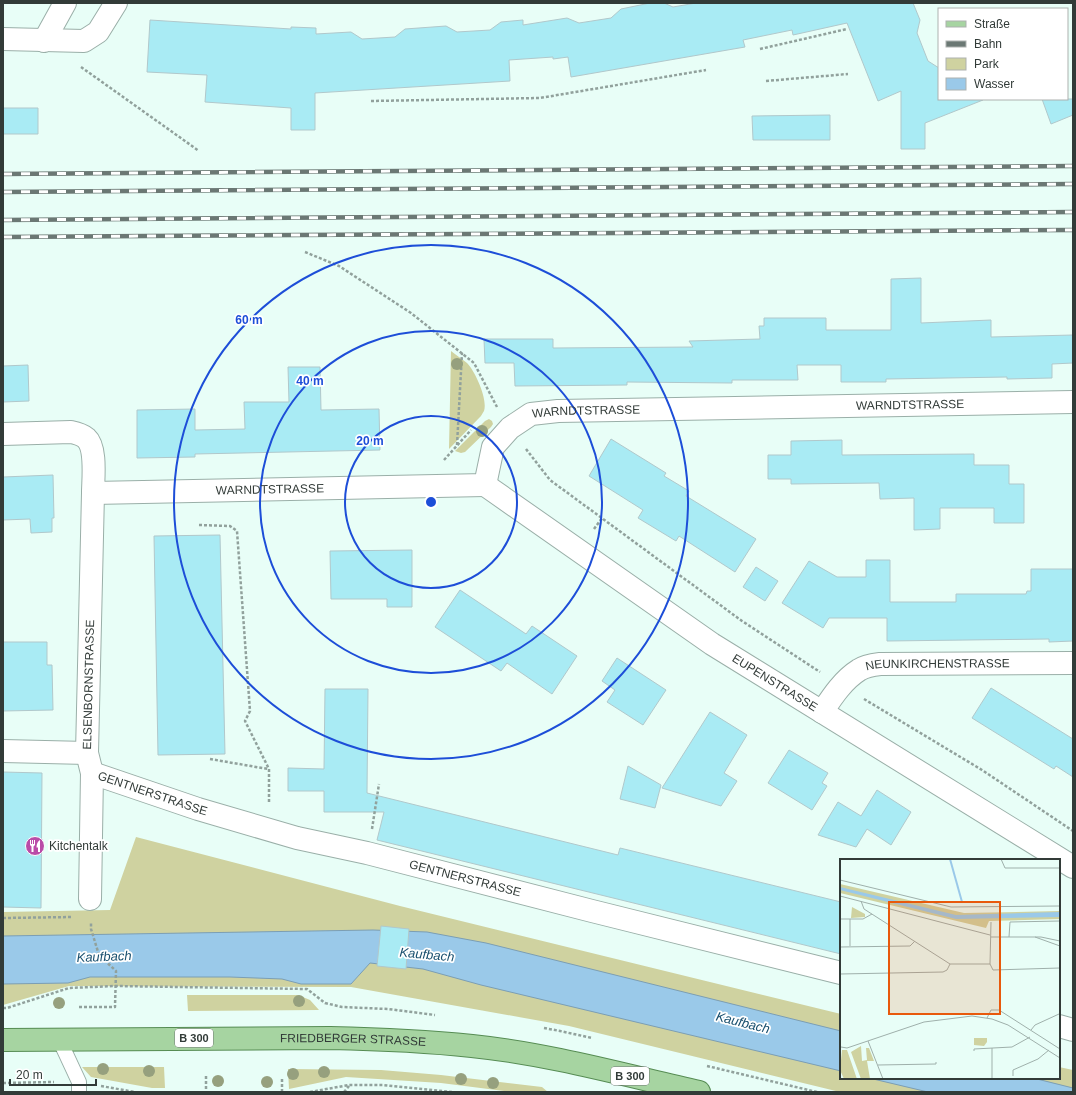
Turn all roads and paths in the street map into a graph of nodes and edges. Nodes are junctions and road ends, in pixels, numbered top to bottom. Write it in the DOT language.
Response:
graph roads {
  1 [pos="65,3"];
  2 [pos="116,3"];
  3 [pos="847,29"];
  4 [pos="3,39"];
  5 [pos="44,41"];
  6 [pos="760,49"];
  7 [pos="76,64"];
  8 [pos="706,70"];
  9 [pos="848,74"];
  10 [pos="766,82"];
  11 [pos="371,102"];
  12 [pos="199,151"];
  13 [pos="304,252"];
  14 [pos="462,353"];
  15 [pos="1073,402"];
  16 [pos="473,428"];
  17 [pos="510,428"];
  18 [pos="3,434"];
  19 [pos="457,446"];
  20 [pos="485,485"];
  21 [pos="419,486"];
  22 [pos="93,493"];
  23 [pos="199,525"];
  24 [pos="1073,663"];
  25 [pos="841,685"];
  26 [pos="822,712"];
  27 [pos="3,751"];
  28 [pos="210,759"];
  29 [pos="89,763"];
  30 [pos="269,769"];
  31 [pos="380,784"];
  32 [pos="269,804"];
  33 [pos="1073,831"];
  34 [pos="367,853"];
  35 [pos="1073,867"];
  36 [pos="90,899"];
  37 [pos="3,918"];
  38 [pos="91,928"];
  39 [pos="840,973"];
  40 [pos="115,986"];
  41 [pos="79,1007"];
  42 [pos="342,1007"];
  43 [pos="3,1008"];
  44 [pos="1060,1026"];
  45 [pos="1073,1030"];
  46 [pos="59,1039"];
  47 [pos="3,1040"];
  48 [pos="206,1076"];
  49 [pos="282,1077"];
  50 [pos="349,1085"];
  51 [pos="79,1092"];
  52 [pos="206,1092"];
  53 [pos="282,1092"];
  54 [pos="310,1092"];
  55 [pos="344,1092"];
  56 [pos="452,1092"];
  57 [pos="698,1092"];
  1 -- 5 [label="street"];
  2 -- 5 [label="street"];
  3 -- 6 [label="path"];
  4 -- 5 [label="street"];
  7 -- 12 [label="path"];
  8 -- 11 [label="path"];
  9 -- 10 [label="path"];
  13 -- 14 [label="path"];
  14 -- 17 [label="path"];
  14 -- 19 [label="path"];
  15 -- 17 [label="street, WARNDTSTRASSE"];
  16 -- 19 [label="path"];
  17 -- 20 [label="street, WARNDTSTRASSE"];
  17 -- 25 [label="path"];
  18 -- 22 [label="street"];
  19 -- 21 [label="path"];
  20 -- 21 [label="street, WARNDTSTRASSE"];
  20 -- 26 [label="street, EUPENSTRASSE"];
  21 -- 22 [label="street, WARNDTSTRASSE"];
  22 -- 29 [label="street, ELSENBORNSTRASSE"];
  23 -- 30 [label="path"];
  24 -- 25 [label="street, NEUNKIRCHENSTRASSE"];
  25 -- 26 [label="street, NEUNKIRCHENSTRASSE"];
  25 -- 33 [label="path"];
  26 -- 35 [label="street, EUPENSTRASSE"];
  27 -- 29 [label="street, GENTNERSTRASSE"];
  28 -- 30 [label="path"];
  29 -- 34 [label="street, GENTNERSTRASSE"];
  29 -- 36 [label="street, ELSENBORNSTRASSE"];
  30 -- 32 [label="path"];
  31 -- 34 [label="path"];
  34 -- 39 [label="street, GENTNERSTRASSE"];
  36 -- 37 [label="path"];
  38 -- 40 [label="path"];
  40 -- 41 [label="path"];
  40 -- 42 [label="path"];
  40 -- 43 [label="path"];
  44 -- 45 [label="street"];
  46 -- 47 [label="main road, FRIEDBERGER STRASSE / B 300"];
  46 -- 51 [label="lane"];
  46 -- 57 [label="main road, FRIEDBERGER STRASSE / B 300"];
  48 -- 52 [label="path"];
  49 -- 53 [label="path"];
  50 -- 54 [label="path"];
  50 -- 55 [label="path"];
  50 -- 56 [label="path"];
}
